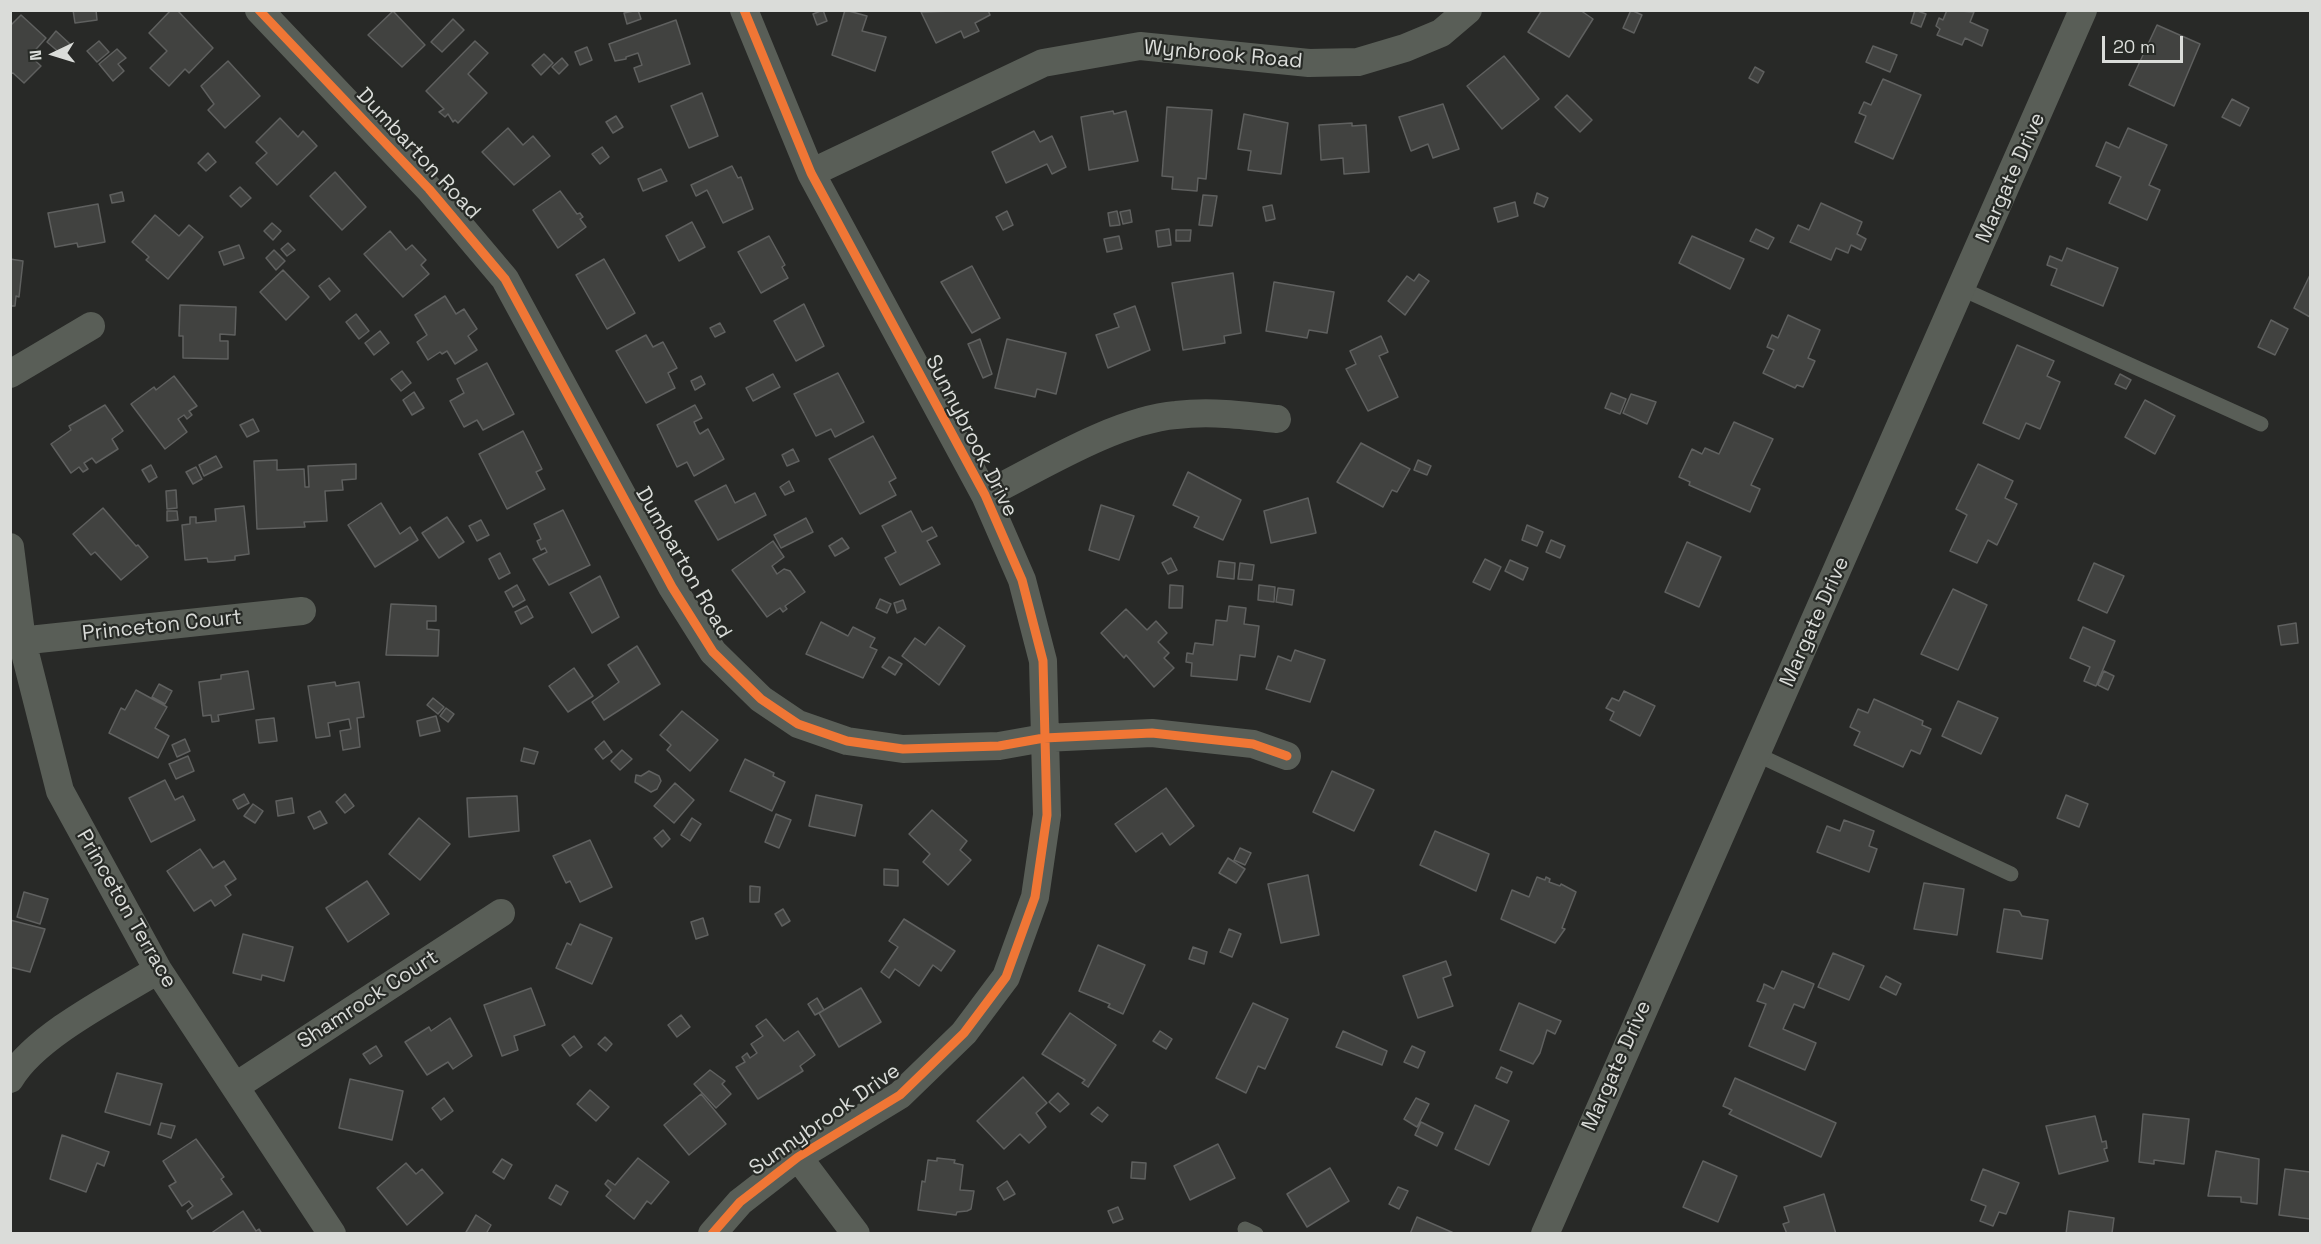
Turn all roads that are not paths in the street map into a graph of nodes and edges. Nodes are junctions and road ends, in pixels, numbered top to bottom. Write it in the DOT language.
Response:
graph roads {
  1 [pos="259,10"];
  2 [pos="744,10"];
  3 [pos="1468,10"];
  4 [pos="2080,11"];
  5 [pos="812,173"];
  6 [pos="1962,289"];
  7 [pos="91,326"];
  8 [pos="10,374"];
  9 [pos="1277,419"];
  10 [pos="2261,424"];
  11 [pos="985,495"];
  12 [pos="10,547"];
  13 [pos="302,611"];
  14 [pos="16,642"];
  15 [pos="1044,738"];
  16 [pos="1756,754"];
  17 [pos="1287,756"];
  18 [pos="2012,874"];
  19 [pos="501,913"];
  20 [pos="158,970"];
  21 [pos="10,1079"];
  22 [pos="236,1086"];
  23 [pos="798,1157"];
  24 [pos="332,1233"];
  25 [pos="712,1233"];
  26 [pos="856,1233"];
  27 [pos="1545,1233"];
  1 -- 15 [label="street, Dumbarton Road"];
  2 -- 5 [label="street, Sunnybrook Drive"];
  3 -- 5 [label="street, Wynbrook Road"];
  4 -- 6 [label="street, Margate Drive"];
  5 -- 11 [label="street, Sunnybrook Drive"];
  6 -- 10 [label="lane"];
  6 -- 16 [label="street, Margate Drive"];
  7 -- 8 [label="street"];
  9 -- 11 [label="street"];
  11 -- 15 [label="street, Sunnybrook Drive"];
  12 -- 14 [label="street, Princeton Terrace"];
  13 -- 14 [label="street, Princeton Court"];
  14 -- 20 [label="street, Princeton Terrace"];
  15 -- 17 [label="street, Dumbarton Road"];
  15 -- 23 [label="street, Sunnybrook Drive"];
  16 -- 18 [label="lane"];
  16 -- 27 [label="street, Margate Drive"];
  19 -- 22 [label="street, Shamrock Court"];
  20 -- 21 [label="street"];
  20 -- 22 [label="street, Princeton Terrace"];
  22 -- 24 [label="street, Princeton Terrace"];
  23 -- 25 [label="street, Sunnybrook Drive"];
  23 -- 26 [label="street"];
}
